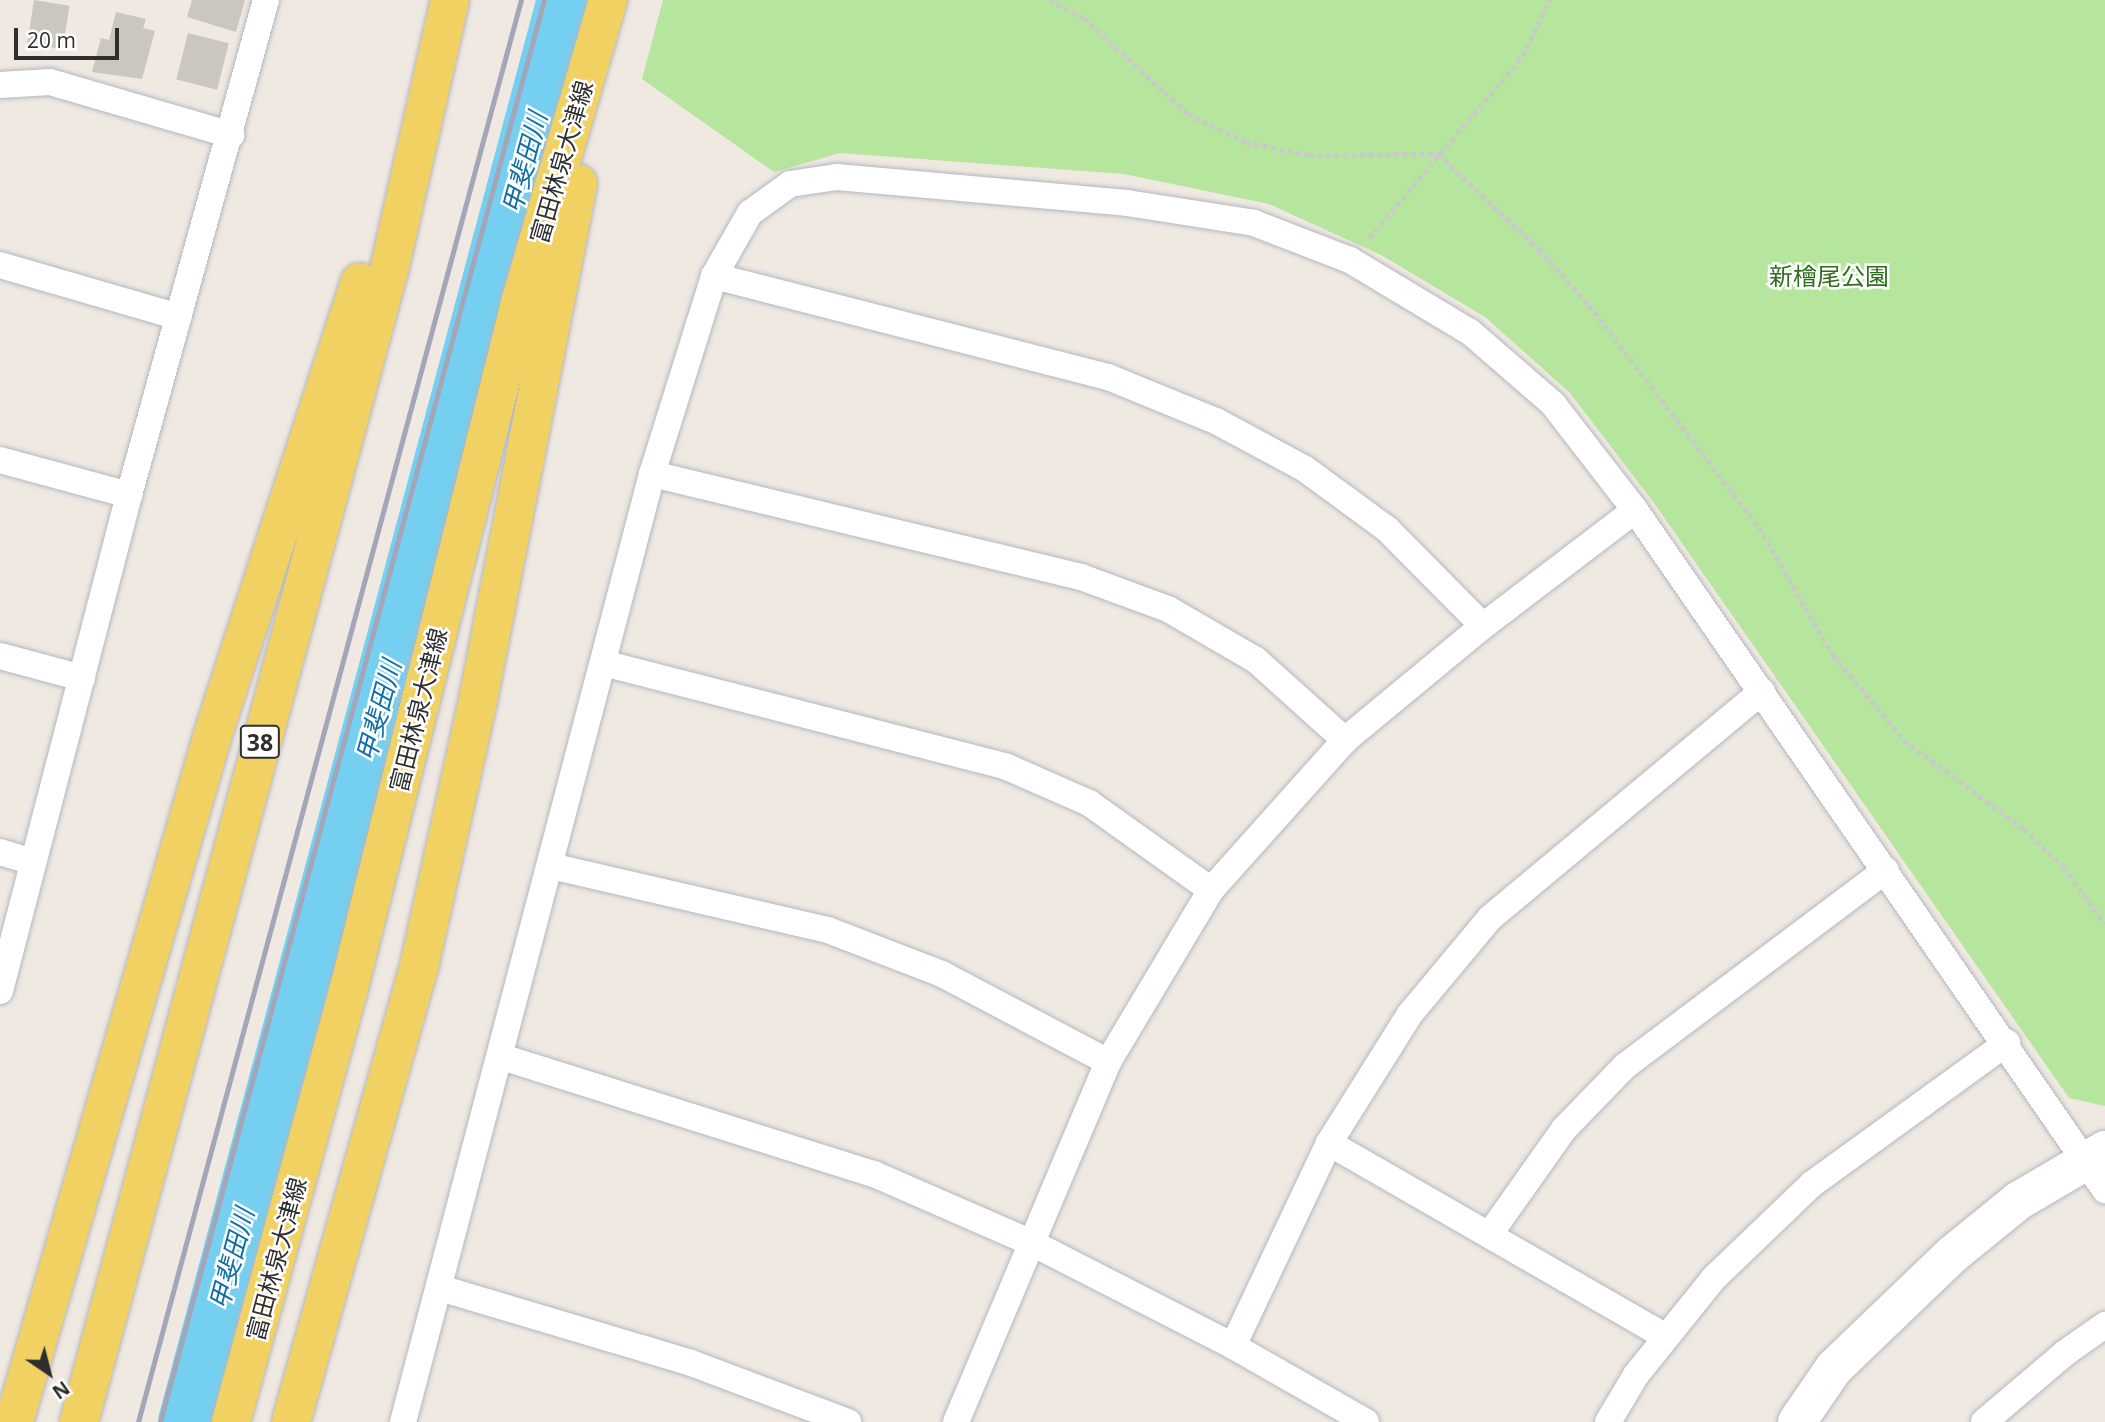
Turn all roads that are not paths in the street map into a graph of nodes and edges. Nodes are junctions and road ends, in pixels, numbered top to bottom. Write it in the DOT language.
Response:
graph roads {
  1 [pos="266,0"];
  2 [pos="450,0"];
  3 [pos="608,0"];
  4 [pos="614,0"];
  5 [pos="434,59"];
  6 [pos="0,85"];
  7 [pos="231,135"];
  8 [pos="0,265"];
  9 [pos="713,276"];
  10 [pos="179,317"];
  11 [pos="0,460"];
  12 [pos="652,474"];
  13 [pos="128,495"];
  14 [pos="1635,510"];
  15 [pos="1483,626"];
  16 [pos="0,656"];
  17 [pos="603,663"];
  18 [pos="82,678"];
  19 [pos="1762,691"];
  20 [pos="1345,740"];
  21 [pos="0,852"];
  22 [pos="33,862"];
  23 [pos="551,866"];
  24 [pos="1886,870"];
  25 [pos="1211,890"];
  26 [pos="0,991"];
  27 [pos="2007,1043"];
  28 [pos="502,1057"];
  29 [pos="1108,1062"];
  30 [pos="1329,1143"];
  31 [pos="2099,1167"];
  32 [pos="1489,1235"];
  33 [pos="1034,1244"];
  34 [pos="440,1288"];
  35 [pos="2105,1325"];
  36 [pos="1666,1337"];
  37 [pos="1233,1346"];
  38 [pos="14,1422"];
  39 [pos="79,1422"];
  40 [pos="231,1422"];
  41 [pos="291,1422"];
  42 [pos="403,1422"];
  43 [pos="848,1422"];
  44 [pos="956,1422"];
  45 [pos="1366,1422"];
  46 [pos="1608,1422"];
  47 [pos="1797,1422"];
  48 [pos="1984,1422"];
  1 -- 7 [label="street"];
  2 -- 5 [label="main road, 38"];
  3 -- 40 [label="main road, 富田林泉大津線"];
  4 -- 41 [label="main road"];
  5 -- 38 [label="main road"];
  5 -- 39 [label="main road, 38"];
  6 -- 7 [label="street"];
  7 -- 10 [label="street"];
  8 -- 10 [label="street"];
  9 -- 12 [label="street"];
  9 -- 14 [label="street"];
  9 -- 15 [label="street"];
  10 -- 13 [label="street"];
  11 -- 13 [label="street"];
  12 -- 17 [label="street"];
  12 -- 20 [label="street"];
  13 -- 18 [label="street"];
  14 -- 15 [label="street"];
  14 -- 19 [label="street"];
  15 -- 20 [label="street"];
  16 -- 18 [label="street"];
  17 -- 23 [label="street"];
  17 -- 25 [label="street"];
  18 -- 22 [label="street"];
  19 -- 24 [label="street"];
  19 -- 30 [label="street"];
  20 -- 25 [label="street"];
  21 -- 22 [label="street"];
  22 -- 26 [label="street"];
  23 -- 28 [label="street"];
  23 -- 29 [label="street"];
  24 -- 27 [label="street"];
  24 -- 32 [label="street"];
  25 -- 29 [label="street"];
  27 -- 31 [label="street"];
  27 -- 36 [label="street"];
  28 -- 33 [label="street"];
  28 -- 34 [label="street"];
  29 -- 33 [label="street"];
  30 -- 32 [label="street"];
  30 -- 37 [label="street"];
  31 -- 47 [label="street"];
  32 -- 36 [label="street"];
  33 -- 37 [label="street"];
  33 -- 44 [label="street"];
  34 -- 42 [label="street"];
  34 -- 43 [label="street"];
  35 -- 48 [label="street"];
  36 -- 46 [label="street"];
  37 -- 45 [label="street"];
}
